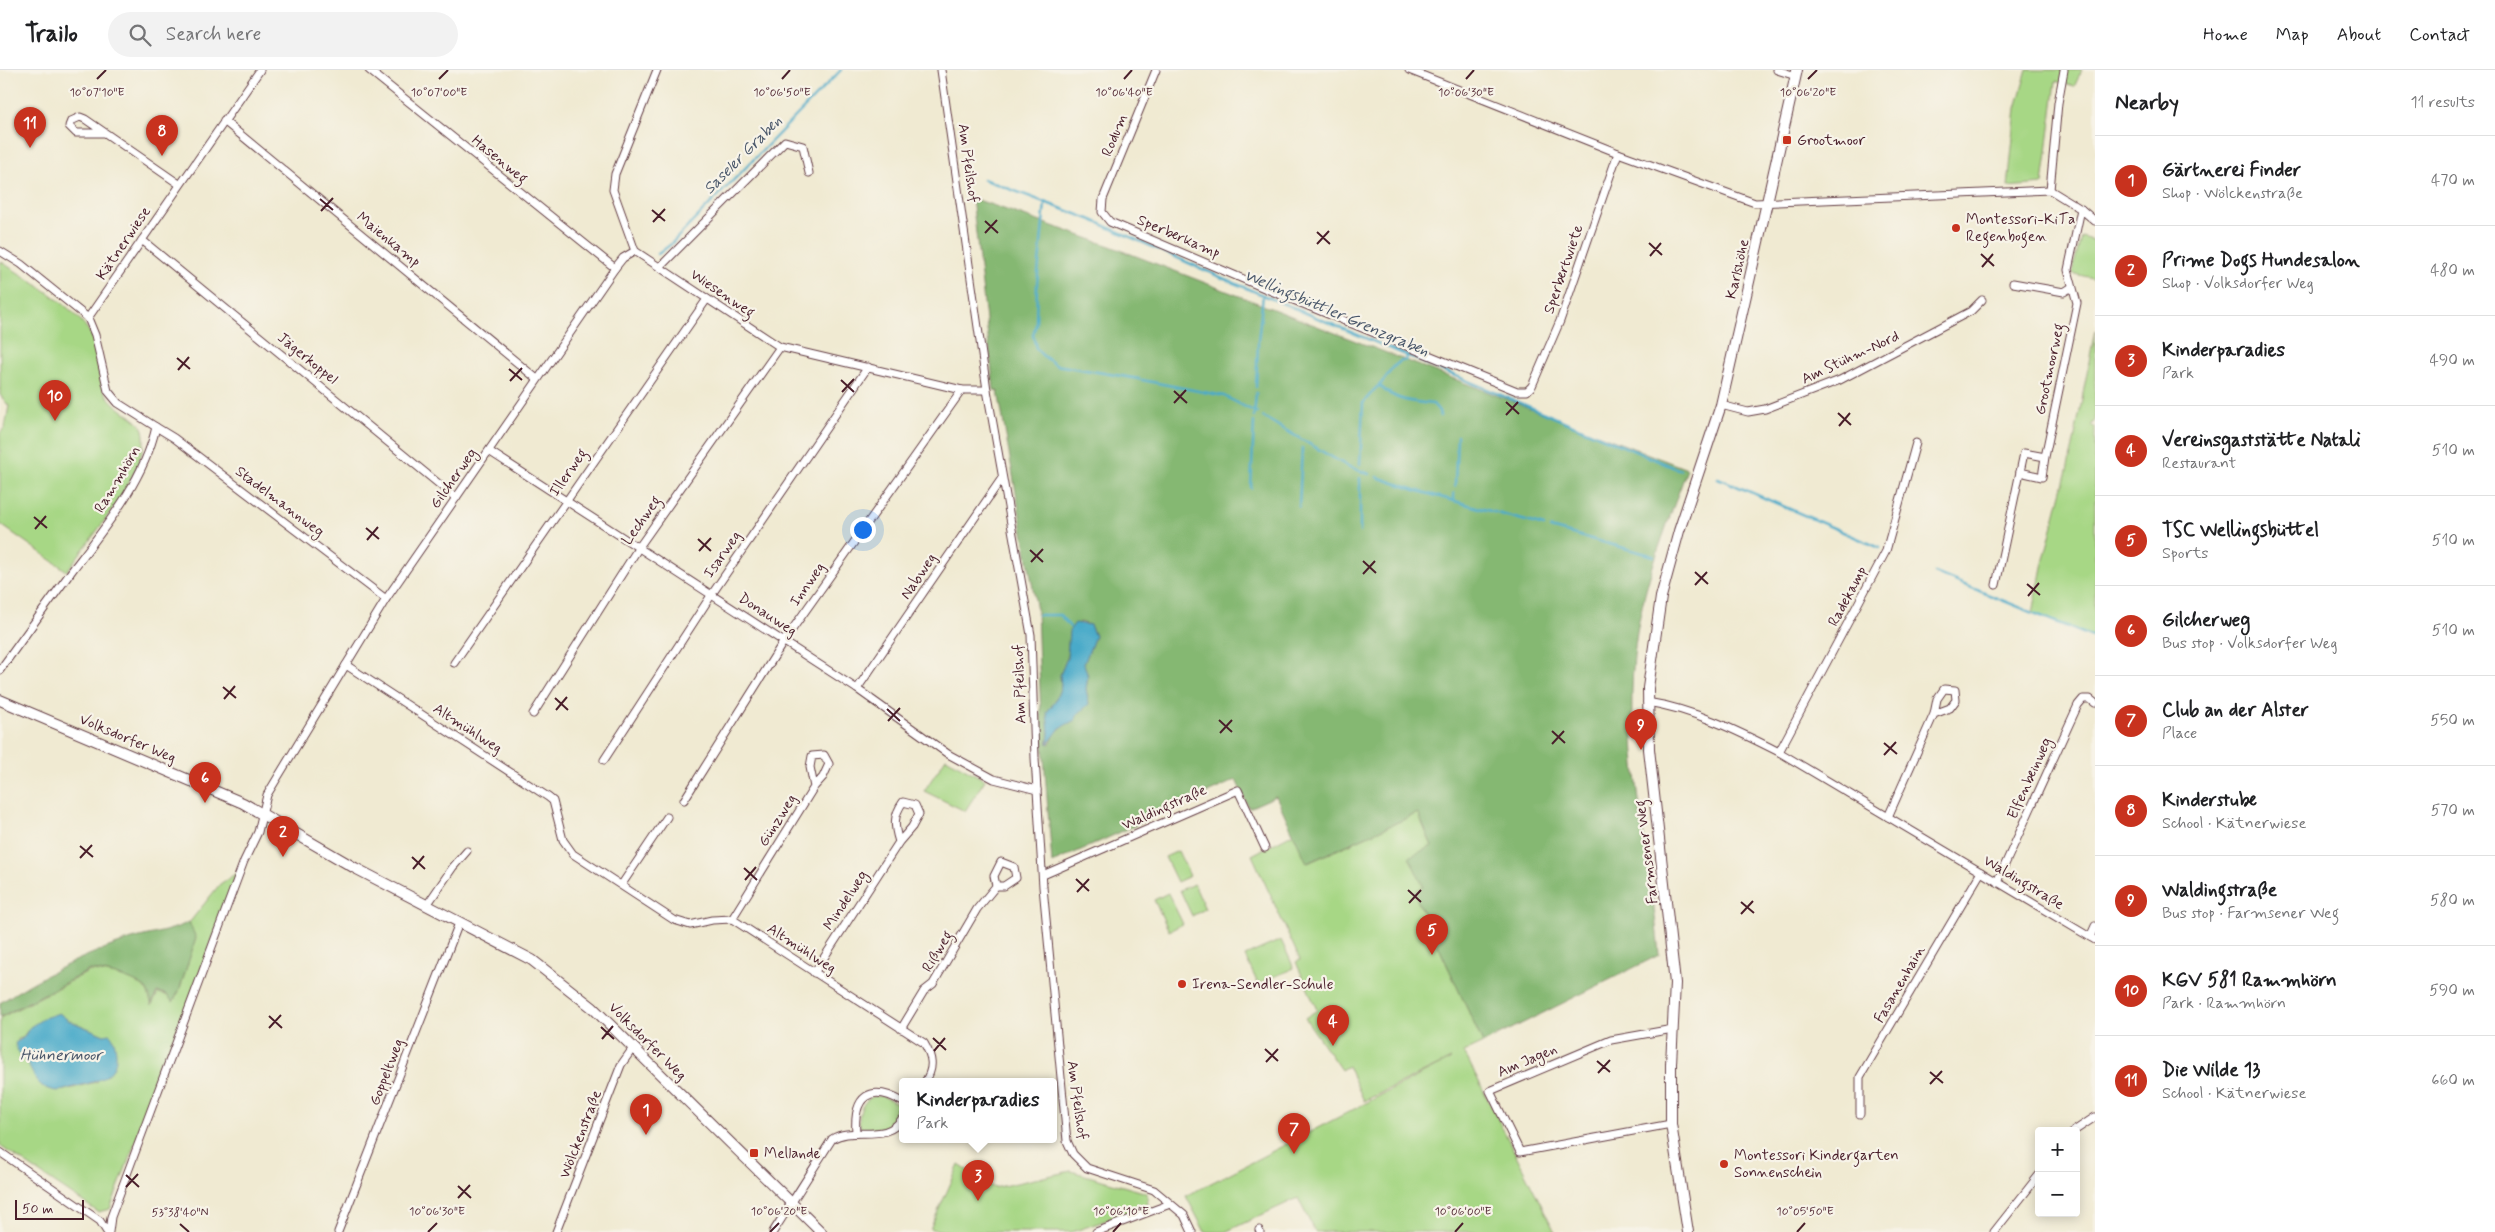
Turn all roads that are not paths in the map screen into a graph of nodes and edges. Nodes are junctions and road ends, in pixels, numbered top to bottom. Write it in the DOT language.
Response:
graph roads {
  1 [pos="260,70"];
  2 [pos="369,70"];
  3 [pos="658,70"];
  4 [pos="940,70"];
  5 [pos="1156,70"];
  6 [pos="1409,70"];
  7 [pos="1777,70"];
  8 [pos="2064,70"];
  9 [pos="1797,73"];
  10 [pos="224,121"];
  11 [pos="103,133"];
  12 [pos="1618,153"];
  13 [pos="809,173"];
  14 [pos="179,184"];
  15 [pos="2050,190"];
  16 [pos="1767,204"];
  17 [pos="2080,208"];
  18 [pos="1102,212"];
  19 [pos="2095,220"];
  20 [pos="142,240"];
  21 [pos="635,251"];
  22 [pos="0,252"];
  23 [pos="660,267"];
  24 [pos="615,268"];
  25 [pos="2013,283"];
  26 [pos="2072,287"];
  27 [pos="707,299"];
  28 [pos="1982,300"];
  29 [pos="88,318"];
  30 [pos="780,347"];
  31 [pos="868,368"];
  32 [pos="537,379"];
  33 [pos="962,390"];
  34 [pos="988,390"];
  35 [pos="1527,391"];
  36 [pos="1721,405"];
  37 [pos="156,427"];
  38 [pos="1916,443"];
  39 [pos="489,450"];
  40 [pos="2045,457"];
  41 [pos="2020,472"];
  42 [pos="1699,473"];
  43 [pos="1002,478"];
  44 [pos="456,498"];
  45 [pos="566,500"];
  46 [pos="639,547"];
  47 [pos="1996,584"];
  48 [pos="712,594"];
  49 [pos="386,599"];
  50 [pos="784,641"];
  51 [pos="454,663"];
  52 [pos="346,665"];
  53 [pos="0,670"];
  54 [pos="857,689"];
  55 [pos="0,700"];
  56 [pos="1647,702"];
  57 [pos="2095,703"];
  58 [pos="533,714"];
  59 [pos="1934,714"];
  60 [pos="1779,752"];
  61 [pos="604,760"];
  62 [pos="814,787"];
  63 [pos="1037,790"];
  64 [pos="684,800"];
  65 [pos="261,813"];
  66 [pos="667,817"];
  67 [pos="1888,817"];
  68 [pos="899,842"];
  69 [pos="1266,848"];
  70 [pos="467,851"];
  71 [pos="1980,872"];
  72 [pos="1043,875"];
  73 [pos="1997,882"];
  74 [pos="622,884"];
  75 [pos="996,886"];
  76 [pos="427,905"];
  77 [pos="732,919"];
  78 [pos="459,922"];
  79 [pos="2095,926"];
  80 [pos="2092,939"];
  81 [pos="814,973"];
  82 [pos="902,1029"];
  83 [pos="1673,1030"];
  84 [pos="633,1048"];
  85 [pos="927,1078"];
  86 [pos="899,1100"];
  87 [pos="1860,1114"];
  88 [pos="2095,1117"];
  89 [pos="899,1124"];
  90 [pos="1671,1124"];
  91 [pos="2080,1127"];
  92 [pos="856,1133"];
  93 [pos="0,1152"];
  94 [pos="2035,1180"];
  95 [pos="790,1202"];
  96 [pos="1170,1204"];
  97 [pos="108,1232"];
  98 [pos="338,1232"];
  99 [pos="556,1232"];
  100 [pos="773,1232"];
  101 [pos="821,1232"];
  102 [pos="1096,1232"];
  103 [pos="1192,1232"];
  104 [pos="1688,1232"];
  105 [pos="1994,1232"];
  1 -- 10 [label="street, Kätnerwiese"];
  2 -- 24 [label="street, Hasenweg"];
  3 -- 21 [label="street"];
  4 -- 34 [label="street, Am Pfeilshof"];
  5 -- 18 [label="street, Rodum"];
  6 -- 12 [label="street"];
  7 -- 9 [label="street"];
  8 -- 15 [label="street"];
  9 -- 16 [label="main road, Karlshöhe"];
  10 -- 14 [label="street, Kätnerwiese"];
  10 -- 32 [label="street, Maienkamp"];
  11 -- 14 [label="street"];
  12 -- 16 [label="street"];
  12 -- 35 [label="street, Sperbertwiete"];
  13 -- 23 [label="street"];
  14 -- 20 [label="street, Kätnerwiese"];
  15 -- 16 [label="street"];
  15 -- 17 [label="street"];
  16 -- 36 [label="main road, Karlshöhe"];
  17 -- 19 [label="street"];
  17 -- 26 [label="street, Grootmoorweg"];
  18 -- 35 [label="street, Sperberkamp"];
  20 -- 29 [label="street, Kätnerwiese"];
  20 -- 44 [label="street, Jägerkoppel"];
  21 -- 23 [label="street, Wiesenweg"];
  21 -- 24 [label="street, Gilcherweg"];
  22 -- 29 [label="street"];
  23 -- 27 [label="street, Wiesenweg"];
  24 -- 32 [label="street, Gilcherweg"];
  25 -- 26 [label="street"];
  26 -- 40 [label="street, Grootmoorweg"];
  27 -- 30 [label="street, Wiesenweg"];
  27 -- 45 [label="street, Illerweg"];
  28 -- 36 [label="street, Am Stühm-Nord"];
  29 -- 37 [label="street"];
  30 -- 31 [label="street, Wiesenweg"];
  30 -- 46 [label="street, Lechweg"];
  31 -- 33 [label="street, Wiesenweg"];
  31 -- 48 [label="street, Isarweg"];
  32 -- 39 [label="street, Gilcherweg"];
  33 -- 34 [label="street, Wiesenweg"];
  33 -- 50 [label="street, Innweg"];
  34 -- 43 [label="street, Am Pfeilshof"];
  36 -- 42 [label="main road, Karlshöhe"];
  37 -- 49 [label="street, Stadelmannweg"];
  37 -- 53 [label="street, Rammhörn"];
  38 -- 60 [label="street, Radekamp"];
  39 -- 44 [label="street, Gilcherweg"];
  39 -- 45 [label="street, Donauweg"];
  40 -- 41 [label="street"];
  40 -- 41 [label="street, Grootmoorweg"];
  41 -- 47 [label="street"];
  42 -- 56 [label="main road, Farmsener Weg"];
  43 -- 54 [label="street, Nabweg"];
  43 -- 63 [label="street, Am Pfeilshof"];
  44 -- 49 [label="street, Gilcherweg"];
  45 -- 46 [label="street, Donauweg"];
  45 -- 51 [label="street, Illerweg"];
  46 -- 48 [label="street, Donauweg"];
  46 -- 58 [label="street, Lechweg"];
  48 -- 50 [label="street, Donauweg"];
  48 -- 61 [label="street, Isarweg"];
  49 -- 52 [label="street, Gilcherweg"];
  50 -- 54 [label="street, Donauweg"];
  50 -- 64 [label="street, Innweg"];
  52 -- 65 [label="street, Gilcherweg"];
  52 -- 74 [label="street, Altmühlweg"];
  54 -- 63 [label="street, Donauweg"];
  55 -- 65 [label="main road, Volksdorfer Weg"];
  56 -- 60 [label="street, Waldingstraße"];
  56 -- 83 [label="main road, Farmsener Weg"];
  57 -- 73 [label="street, Elfenbeinweg"];
  59 -- 67 [label="street"];
  60 -- 67 [label="street, Waldingstraße"];
  62 -- 77 [label="street, Günzweg"];
  63 -- 72 [label="street, Am Pfeilshof"];
  65 -- 76 [label="main road, Volksdorfer Weg"];
  65 -- 97 [label="street, Gilcherweg"];
  66 -- 74 [label="street"];
  67 -- 71 [label="street, Waldingstraße"];
  68 -- 68 [label="street, Mindelweg"];
  68 -- 81 [label="street, Mindelweg"];
  69 -- 72 [label="street, Waldingstraße"];
  70 -- 76 [label="street"];
  71 -- 73 [label="street, Waldingstraße"];
  71 -- 87 [label="street, Fasanenhain"];
  72 -- 96 [label="street, Am Pfeilshof"];
  73 -- 80 [label="street, Waldingstraße"];
  74 -- 77 [label="street, Altmühlweg"];
  75 -- 82 [label="street, Rißweg"];
  76 -- 78 [label="main road, Volksdorfer Weg"];
  77 -- 81 [label="street, Altmühlweg"];
  78 -- 84 [label="main road, Volksdorfer Weg"];
  78 -- 98 [label="street, Goppeltweg"];
  79 -- 80 [label="street"];
  81 -- 82 [label="street, Altmühlweg"];
  82 -- 85 [label="street, Altmühlweg"];
  83 -- 90 [label="main road, Farmsener Weg"];
  83 -- 90 [label="street, Am Jagen"];
  84 -- 95 [label="main road, Volksdorfer Weg"];
  84 -- 99 [label="street, Wölckenstraße"];
  86 -- 92 [label="street"];
  88 -- 91 [label="street"];
  89 -- 92 [label="street"];
  90 -- 104 [label="main road, Farmsener Weg"];
  92 -- 95 [label="street"];
  93 -- 97 [label="street"];
  94 -- 105 [label="street"];
  95 -- 100 [label="street"];
  95 -- 101 [label="main road, Volksdorfer Weg"];
  96 -- 102 [label="street"];
  96 -- 103 [label="street, Am Pfeilshof"];
}
